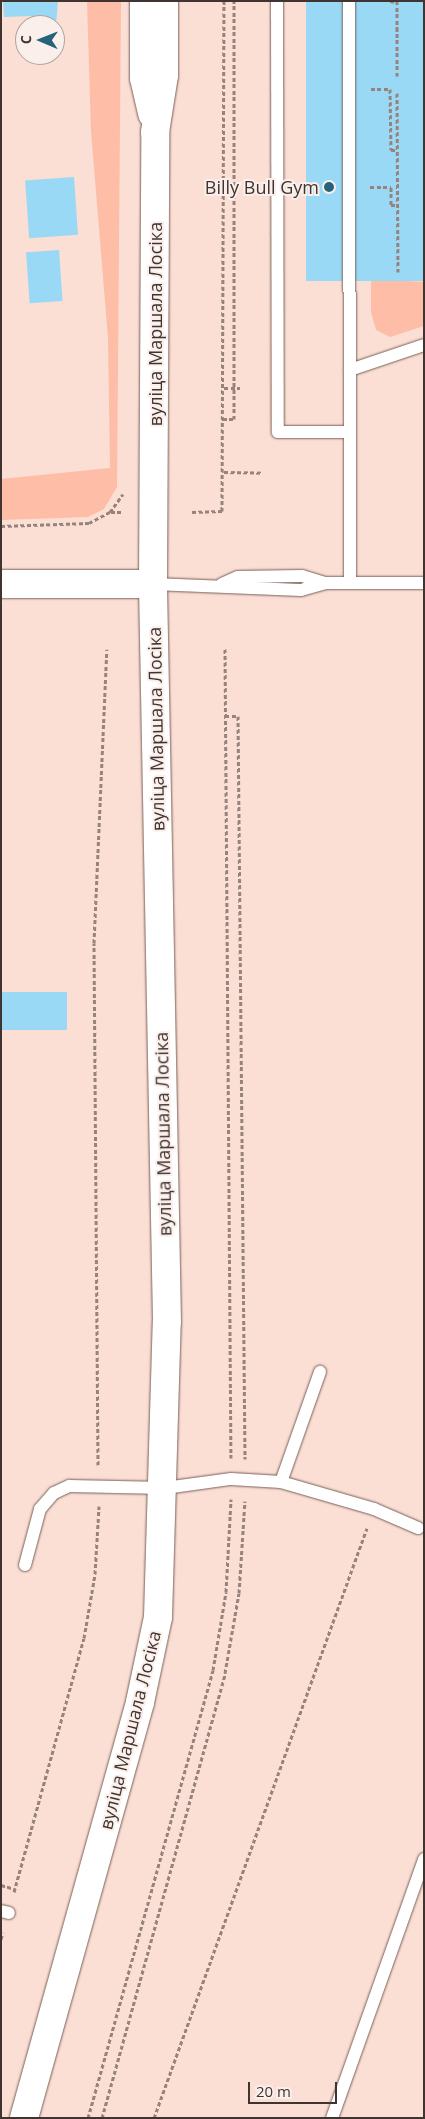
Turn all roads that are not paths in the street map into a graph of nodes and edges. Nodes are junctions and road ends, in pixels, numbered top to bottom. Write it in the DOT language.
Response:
graph roads {
  1 [pos="144,1"];
  2 [pos="164,1"];
  3 [pos="277,1"];
  4 [pos="348,1"];
  5 [pos="156,132"];
  6 [pos="424,345"];
  7 [pos="350,370"];
  8 [pos="350,432"];
  9 [pos="350,583"];
  10 [pos="424,583"];
  11 [pos="1,584"];
  12 [pos="152,584"];
  13 [pos="320,1372"];
  14 [pos="281,1482"];
  15 [pos="165,1488"];
  16 [pos="418,1528"];
  17 [pos="25,1565"];
  18 [pos="424,1859"];
  19 [pos="24,2118"];
  20 [pos="332,2118"];
  1 -- 5 [label="main road, вуліца Маршала Лосіка"];
  2 -- 5 [label="main road, вуліца Маршала Лосіка"];
  3 -- 8 [label="lane"];
  4 -- 7 [label="lane"];
  5 -- 12 [label="main road, вуліца Маршала Лосіка"];
  6 -- 7 [label="lane"];
  7 -- 8 [label="lane"];
  8 -- 9 [label="lane"];
  9 -- 10 [label="lane"];
  9 -- 12 [label="lane"];
  11 -- 12 [label="main road"];
  12 -- 15 [label="main road, вуліца Маршала Лосіка"];
  13 -- 14 [label="lane"];
  14 -- 15 [label="lane"];
  14 -- 16 [label="lane"];
  15 -- 17 [label="lane"];
  15 -- 19 [label="main road, вуліца Маршала Лосіка"];
  18 -- 20 [label="lane"];
}
